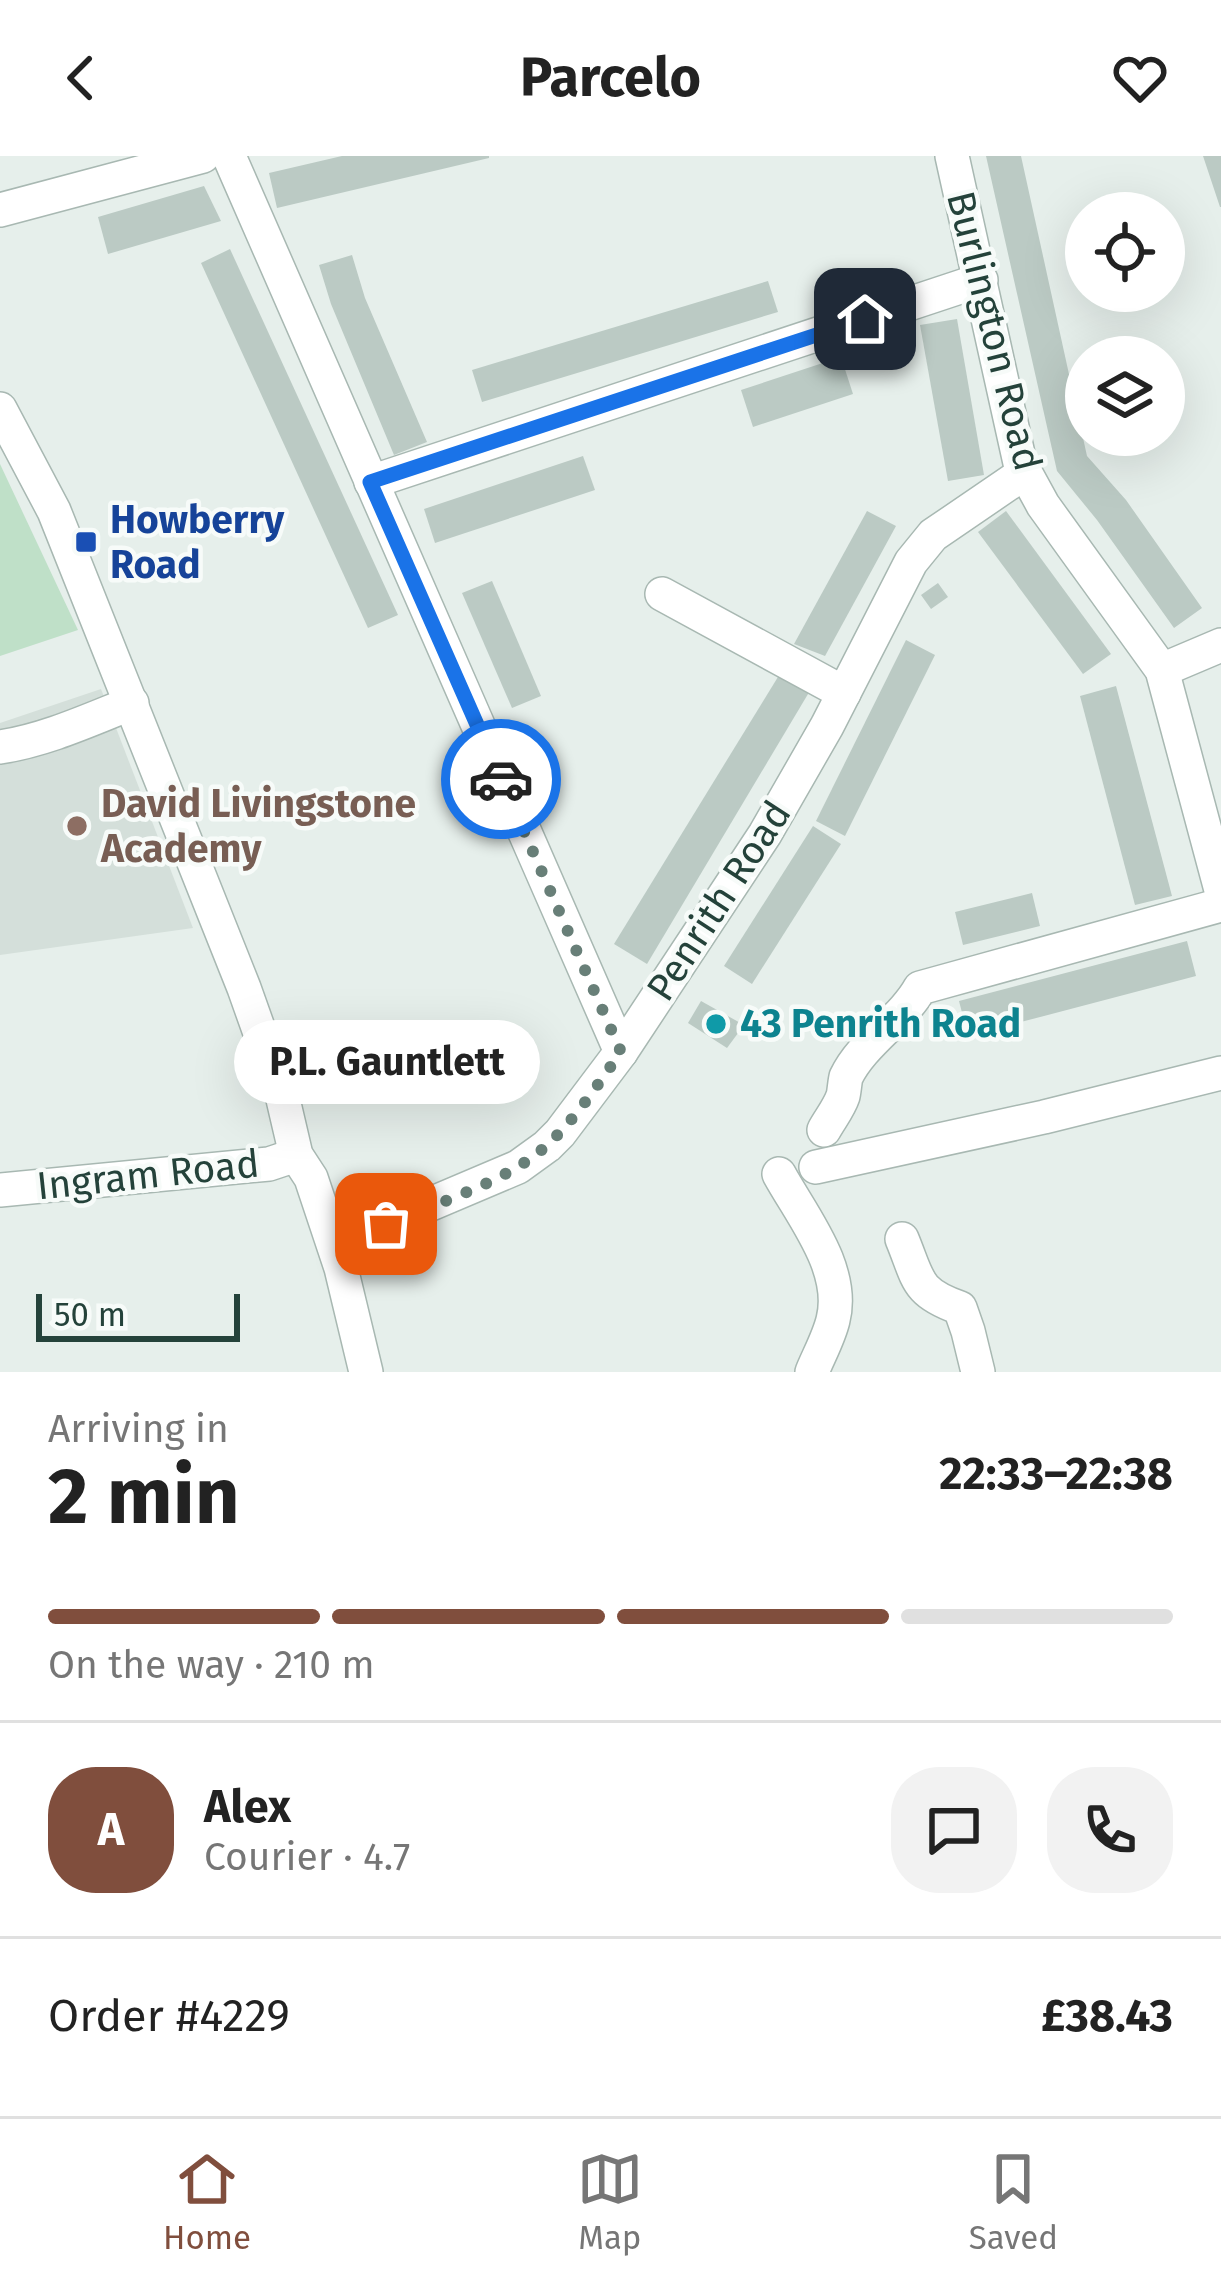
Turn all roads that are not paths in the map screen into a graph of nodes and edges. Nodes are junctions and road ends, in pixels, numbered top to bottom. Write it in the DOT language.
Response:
graph roads {
  1 [pos="203,156"];
  2 [pos="229,156"];
  3 [pos="952,156"];
  4 [pos="0,210"];
  5 [pos="981,280"];
  6 [pos="0,409"];
  7 [pos="1024,473"];
  8 [pos="370,482"];
  9 [pos="662,594"];
  10 [pos="1221,645"];
  11 [pos="1162,670"];
  12 [pos="844,693"];
  13 [pos="132,703"];
  14 [pos="0,747"];
  15 [pos="1221,890"];
  16 [pos="1221,905"];
  17 [pos="621,1052"];
  18 [pos="1221,1073"];
  19 [pos="824,1130"];
  20 [pos="296,1155"];
  21 [pos="816,1167"];
  22 [pos="779,1174"];
  23 [pos="0,1190"];
  24 [pos="902,1239"];
  25 [pos="334,1245"];
  26 [pos="366,1372"];
  27 [pos="812,1372"];
  28 [pos="978,1372"];
  1 -- 4 [label="street"];
  2 -- 8 [label="street"];
  3 -- 5 [label="street, Burlington Road"];
  5 -- 7 [label="street, Burlington Road"];
  5 -- 8 [label="street"];
  6 -- 13 [label="street"];
  7 -- 11 [label="street, Burlington Road"];
  7 -- 12 [label="street, Penrith Road"];
  8 -- 17 [label="street"];
  9 -- 12 [label="street"];
  10 -- 11 [label="street"];
  11 -- 15 [label="street, Burlington Road"];
  12 -- 17 [label="street, Penrith Road"];
  13 -- 14 [label="street"];
  13 -- 20 [label="street"];
  16 -- 19 [label="street"];
  17 -- 25 [label="street, Penrith Road"];
  18 -- 21 [label="street"];
  20 -- 23 [label="street, Ingram Road"];
  20 -- 25 [label="street"];
  22 -- 27 [label="street"];
  24 -- 28 [label="street"];
  25 -- 26 [label="street"];
}
